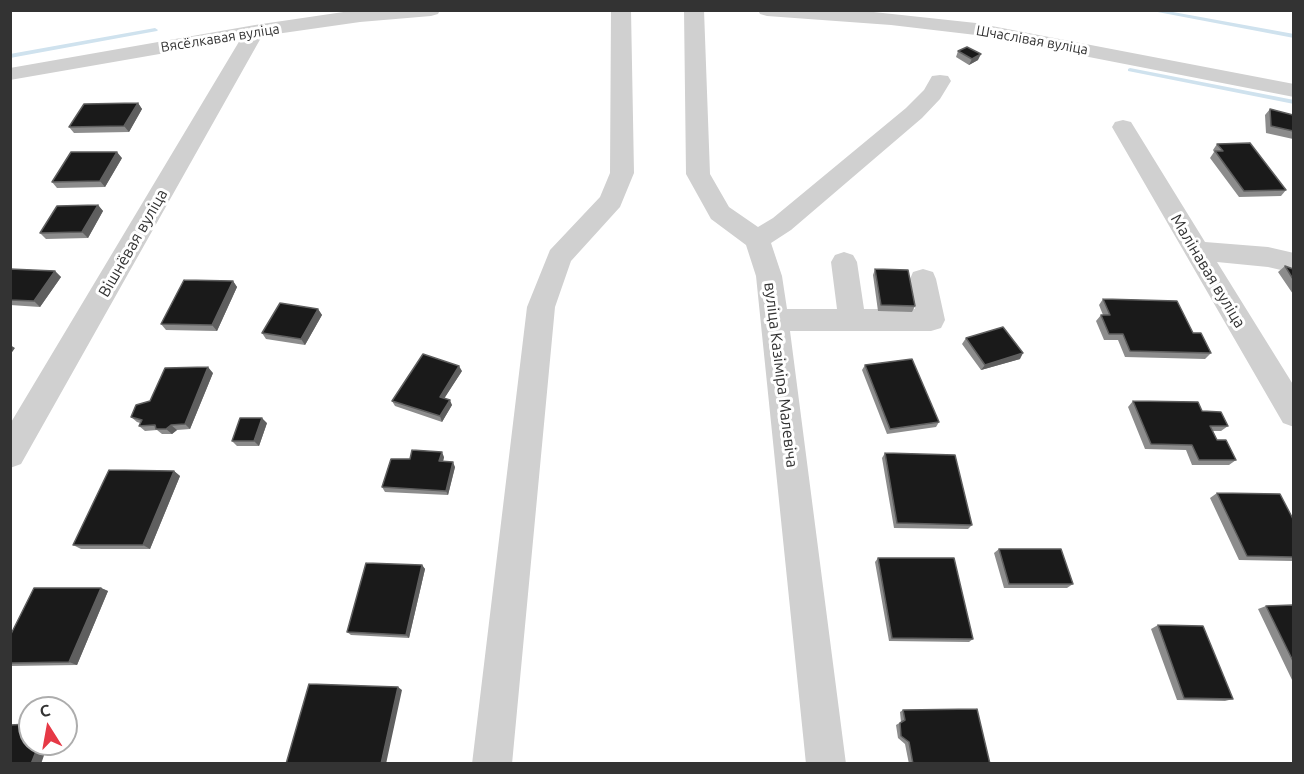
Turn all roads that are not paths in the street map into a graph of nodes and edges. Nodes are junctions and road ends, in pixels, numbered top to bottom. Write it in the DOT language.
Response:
graph roads {
  1 [pos="430,10"];
  2 [pos="621,10"];
  3 [pos="694,10"];
  4 [pos="767,10"];
  5 [pos="943,10"];
  6 [pos="255,31"];
  7 [pos="10,74"];
  8 [pos="1293,74"];
  9 [pos="940,81"];
  10 [pos="1293,91"];
  11 [pos="1123,127"];
  12 [pos="757,240"];
  13 [pos="1197,251"];
  14 [pos="844,262"];
  15 [pos="1293,263"];
  16 [pos="923,279"];
  17 [pos="775,320"];
  18 [pos="852,320"];
  19 [pos="1293,414"];
  20 [pos="10,454"];
  21 [pos="492,764"];
  22 [pos="826,764"];
  1 -- 6 [label="street, Вясёлкавая вуліца"];
  2 -- 21 [label="street"];
  3 -- 12 [label="street"];
  4 -- 10 [label="street, Шчаслівая вуліца"];
  5 -- 8 [label="street, Шчаслівая вуліца"];
  6 -- 7 [label="street, Вясёлкавая вуліца"];
  6 -- 20 [label="street, Вішнёвая вуліца"];
  9 -- 12 [label="street"];
  11 -- 13 [label="street, Малінавая вуліца"];
  12 -- 17 [label="street, вуліца Казіміра Малевіча"];
  13 -- 15 [label="street"];
  13 -- 19 [label="street, Малінавая вуліца"];
  14 -- 18 [label="street"];
  16 -- 18 [label="street"];
  17 -- 18 [label="street"];
  17 -- 22 [label="street, вуліца Казіміра Малевіча"];
}
